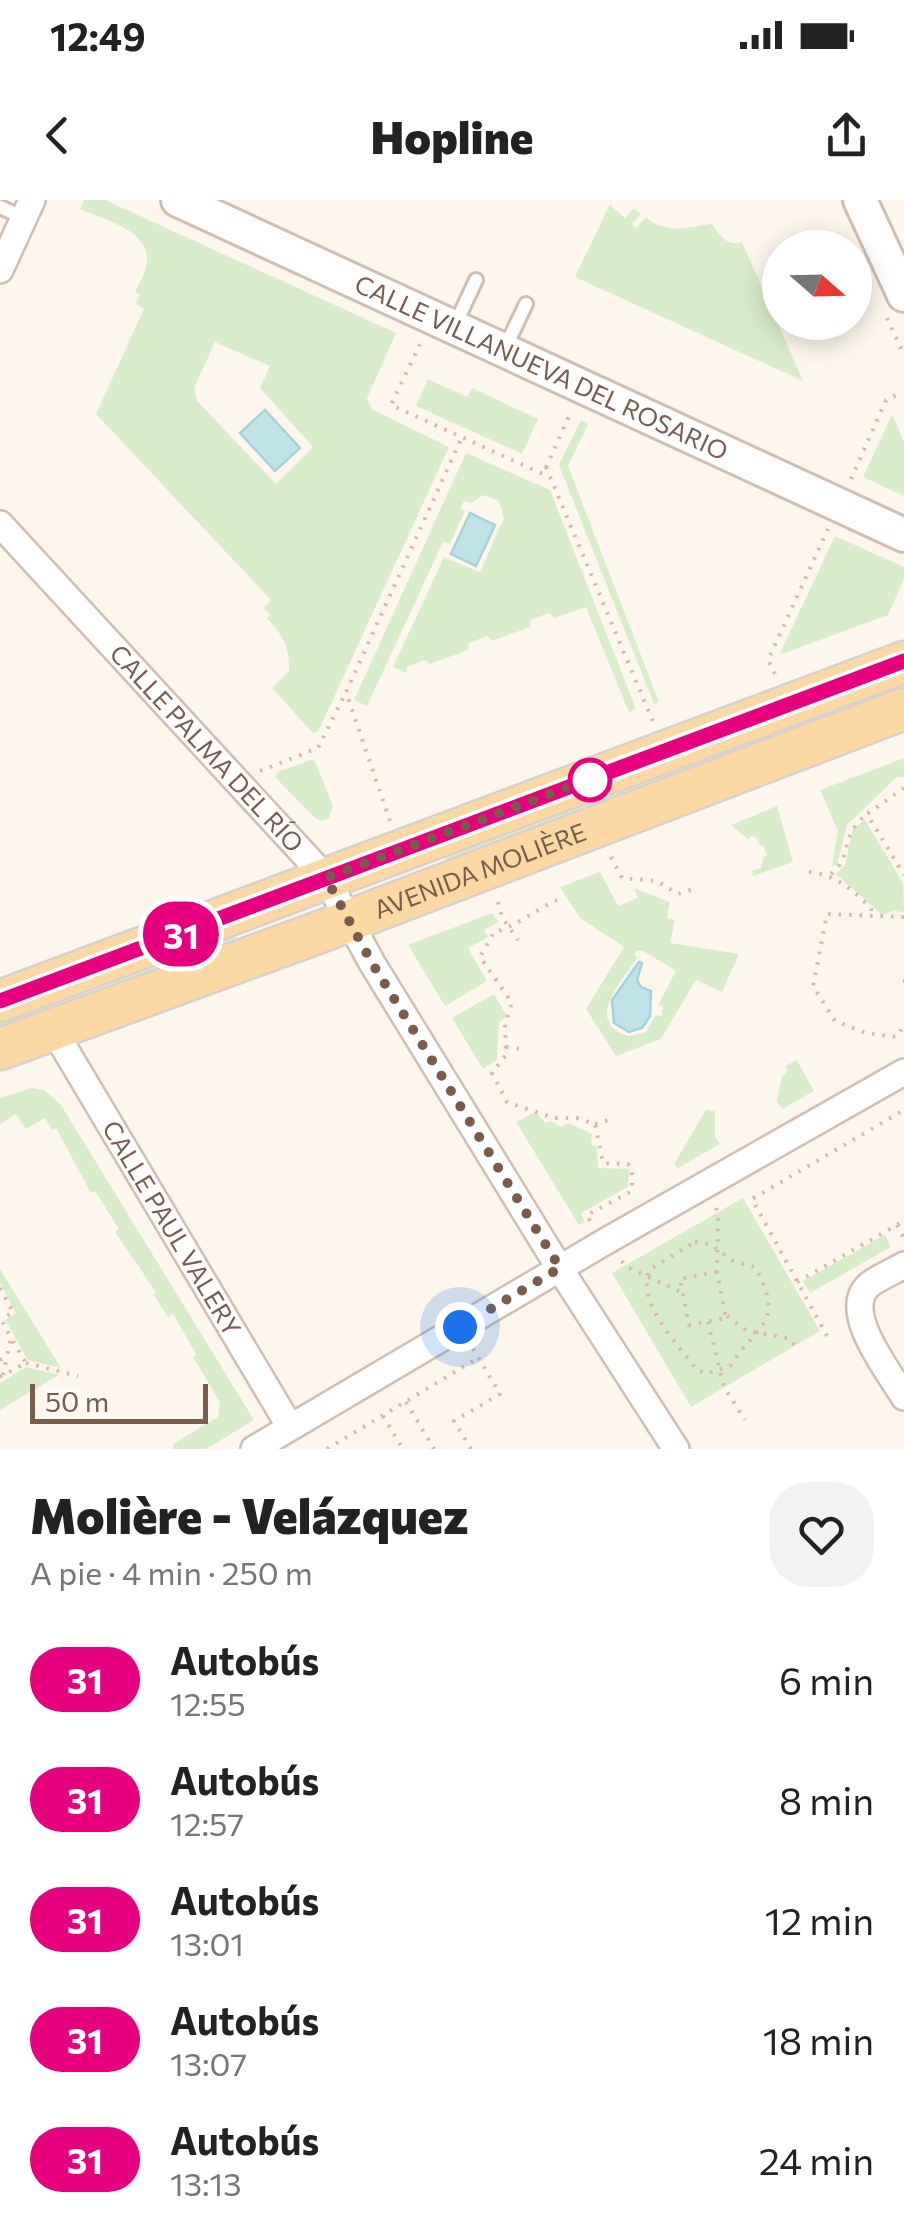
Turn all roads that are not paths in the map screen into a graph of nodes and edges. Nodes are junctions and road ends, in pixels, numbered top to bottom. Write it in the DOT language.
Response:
graph roads {
  1 [pos="178,200"];
  2 [pos="860,200"];
  3 [pos="19,208"];
  4 [pos="0,270"];
  5 [pos="476,280"];
  6 [pos="904,294"];
  7 [pos="526,304"];
  8 [pos="443,322"];
  9 [pos="504,350"];
  10 [pos="0,524"];
  11 [pos="904,535"];
  12 [pos="904,662"];
  13 [pos="904,709"];
  14 [pos="326,878"];
  15 [pos="350,921"];
  16 [pos="0,1001"];
  17 [pos="53,1029"];
  18 [pos="0,1048"];
  19 [pos="904,1072"];
  20 [pos="904,1266"];
  21 [pos="560,1268"];
  22 [pos="904,1396"];
  23 [pos="290,1428"];
  24 [pos="254,1449"];
  25 [pos="676,1449"];
  1 -- 8 [label="street, CALLE VILLANUEVA DEL ROSARIO"];
  2 -- 6 [label="street"];
  3 -- 4 [label="street"];
  5 -- 8 [label="lane"];
  7 -- 9 [label="lane"];
  8 -- 9 [label="street, CALLE VILLANUEVA DEL ROSARIO"];
  9 -- 11 [label="street, CALLE VILLANUEVA DEL ROSARIO"];
  10 -- 14 [label="street, CALLE PALMA DEL RÍO"];
  12 -- 14 [label="main road, AVENIDA MOLIÈRE"];
  13 -- 15 [label="main road, AVENIDA MOLIÈRE"];
  14 -- 15 [label="street, CALLE PALMA DEL RÍO"];
  14 -- 16 [label="main road, AVENIDA MOLIÈRE"];
  15 -- 17 [label="main road, AVENIDA MOLIÈRE"];
  15 -- 21 [label="street, CALLE PALMA DEL RÍO"];
  17 -- 18 [label="main road, AVENIDA MOLIÈRE"];
  17 -- 23 [label="street, CALLE PAUL VALERY"];
  19 -- 21 [label="street"];
  20 -- 22 [label="street"];
  21 -- 23 [label="street"];
  21 -- 25 [label="street, CALLE PALMA DEL RÍO"];
  23 -- 24 [label="street"];
}
